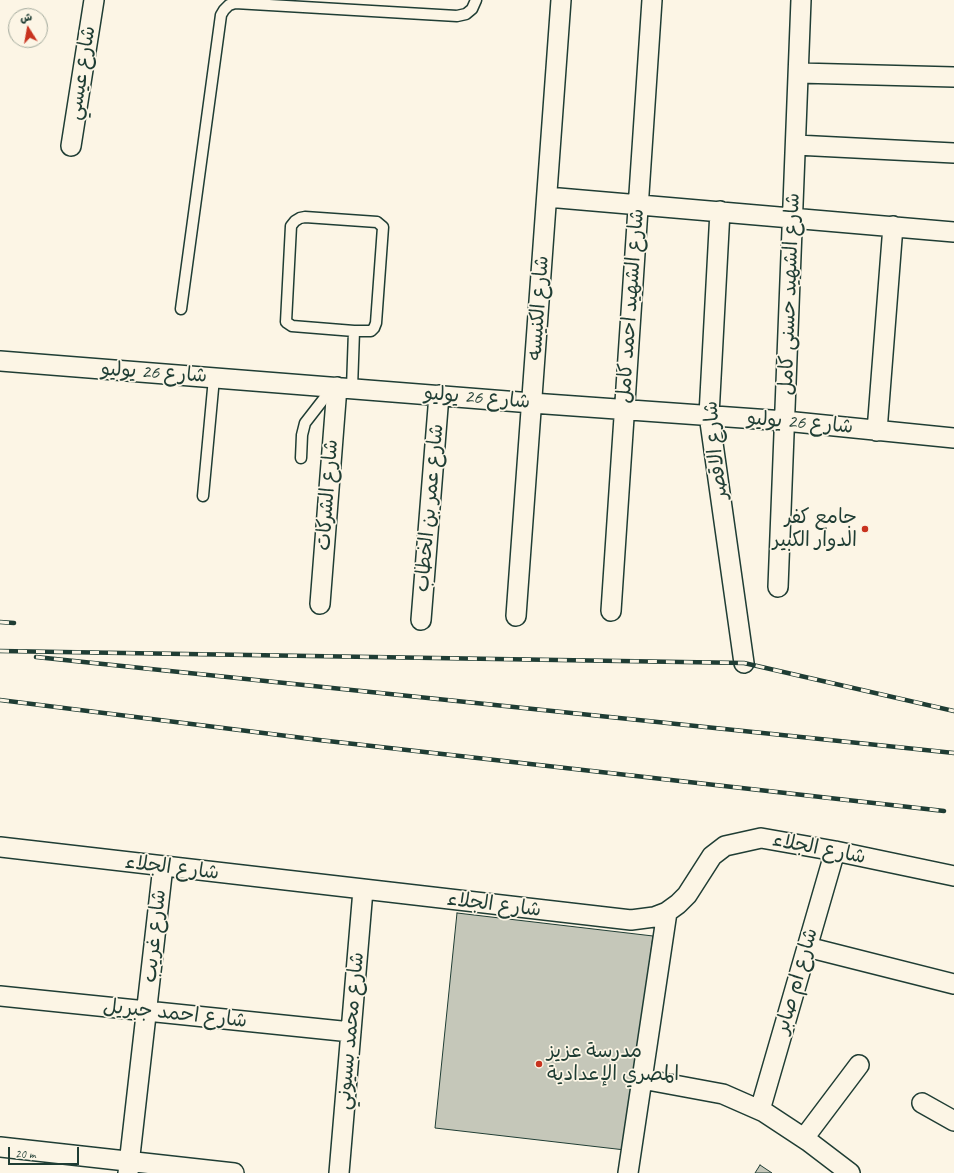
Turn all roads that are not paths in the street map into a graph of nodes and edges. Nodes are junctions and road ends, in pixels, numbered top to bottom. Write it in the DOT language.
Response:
graph roads {
  1 [pos="94,0"];
  2 [pos="476,0"];
  3 [pos="561,0"];
  4 [pos="652,0"];
  5 [pos="801,0"];
  6 [pos="799,73"];
  7 [pos="954,77"];
  8 [pos="796,145"];
  9 [pos="71,146"];
  10 [pos="954,153"];
  11 [pos="547,197"];
  12 [pos="638,205"];
  13 [pos="720,212"];
  14 [pos="793,218"];
  15 [pos="893,226"];
  16 [pos="954,232"];
  17 [pos="182,309"];
  18 [pos="354,331"];
  19 [pos="0,361"];
  20 [pos="214,378"];
  21 [pos="340,387"];
  22 [pos="439,395"];
  23 [pos="532,403"];
  24 [pos="624,409"];
  25 [pos="709,416"];
  26 [pos="785,421"];
  27 [pos="877,431"];
  28 [pos="954,438"];
  29 [pos="301,458"];
  30 [pos="203,496"];
  31 [pos="778,587"];
  32 [pos="320,604"];
  33 [pos="611,611"];
  34 [pos="516,616"];
  35 [pos="421,620"];
  36 [pos="744,663"];
  37 [pos="0,847"];
  38 [pos="835,851"];
  39 [pos="163,866"];
  40 [pos="954,876"];
  41 [pos="363,890"];
  42 [pos="667,912"];
  43 [pos="807,947"];
  44 [pos="954,984"];
  45 [pos="0,996"];
  46 [pos="146,1011"];
  47 [pos="351,1032"];
  48 [pos="858,1065"];
  49 [pos="642,1079"];
  50 [pos="922,1103"];
  51 [pos="760,1110"];
  52 [pos="954,1121"];
  53 [pos="804,1138"];
  54 [pos="0,1147"];
  55 [pos="129,1167"];
  56 [pos="234,1173"];
  57 [pos="339,1173"];
  58 [pos="628,1173"];
  59 [pos="850,1173"];
  1 -- 9 [label="street, شارع عيسي"];
  2 -- 17 [label="lane"];
  3 -- 11 [label="street, شارع الكنيسه"];
  4 -- 12 [label="street, شارع الشهيد احمد كامل"];
  5 -- 6 [label="street, شارع الشهيد حسنى كامل"];
  6 -- 7 [label="street"];
  6 -- 8 [label="street, شارع الشهيد حسنى كامل"];
  8 -- 10 [label="street"];
  8 -- 14 [label="street, شارع الشهيد حسنى كامل"];
  11 -- 12 [label="street"];
  11 -- 23 [label="street, شارع الكنيسه"];
  12 -- 13 [label="street"];
  12 -- 24 [label="street, شارع الشهيد احمد كامل"];
  13 -- 14 [label="street"];
  13 -- 25 [label="street, شارع الاقصر"];
  14 -- 15 [label="street"];
  14 -- 26 [label="street, شارع الشهيد حسنى كامل"];
  15 -- 16 [label="street"];
  15 -- 27 [label="street"];
  18 -- 18 [label="lane"];
  18 -- 21 [label="lane"];
  19 -- 20 [label="street, شارع 26 يوليو"];
  20 -- 21 [label="street, شارع 26 يوليو"];
  20 -- 30 [label="lane"];
  21 -- 22 [label="street, شارع 26 يوليو"];
  21 -- 29 [label="lane"];
  21 -- 32 [label="street, شارع الشركات"];
  22 -- 23 [label="street, شارع 26 يوليو"];
  22 -- 35 [label="street, شارع عمر بن الخطاب"];
  23 -- 24 [label="street, شارع 26 يوليو"];
  23 -- 34 [label="street, شارع الكنيسه"];
  24 -- 25 [label="street, شارع 26 يوليو"];
  24 -- 33 [label="street, شارع الشهيد احمد كامل"];
  25 -- 26 [label="street, شارع 26 يوليو"];
  25 -- 36 [label="street, شارع الاقصر"];
  26 -- 27 [label="street, شارع 26 يوليو"];
  26 -- 31 [label="street, شارع الشهيد حسنى كامل"];
  27 -- 28 [label="street, شارع 26 يوليو"];
  37 -- 39 [label="street, شارع الجلاء"];
  38 -- 40 [label="street, شارع الجلاء"];
  38 -- 42 [label="street, شارع الجلاء"];
  38 -- 43 [label="street, شارع ام صابر"];
  39 -- 41 [label="street, شارع الجلاء"];
  39 -- 46 [label="street, شارع غريب"];
  41 -- 42 [label="street, شارع الجلاء"];
  41 -- 47 [label="street, شارع محمد بسيوني"];
  42 -- 49 [label="street"];
  43 -- 44 [label="street"];
  43 -- 51 [label="street, شارع ام صابر"];
  45 -- 46 [label="street, شارع احمد جبريل"];
  46 -- 47 [label="street, شارع احمد جبريل"];
  46 -- 55 [label="street, شارع غريب"];
  47 -- 57 [label="street, شارع محمد بسيوني"];
  48 -- 53 [label="street"];
  49 -- 51 [label="street"];
  49 -- 58 [label="street"];
  50 -- 52 [label="street"];
  51 -- 53 [label="street"];
  53 -- 59 [label="street"];
  54 -- 55 [label="street"];
  55 -- 56 [label="street"];
}
